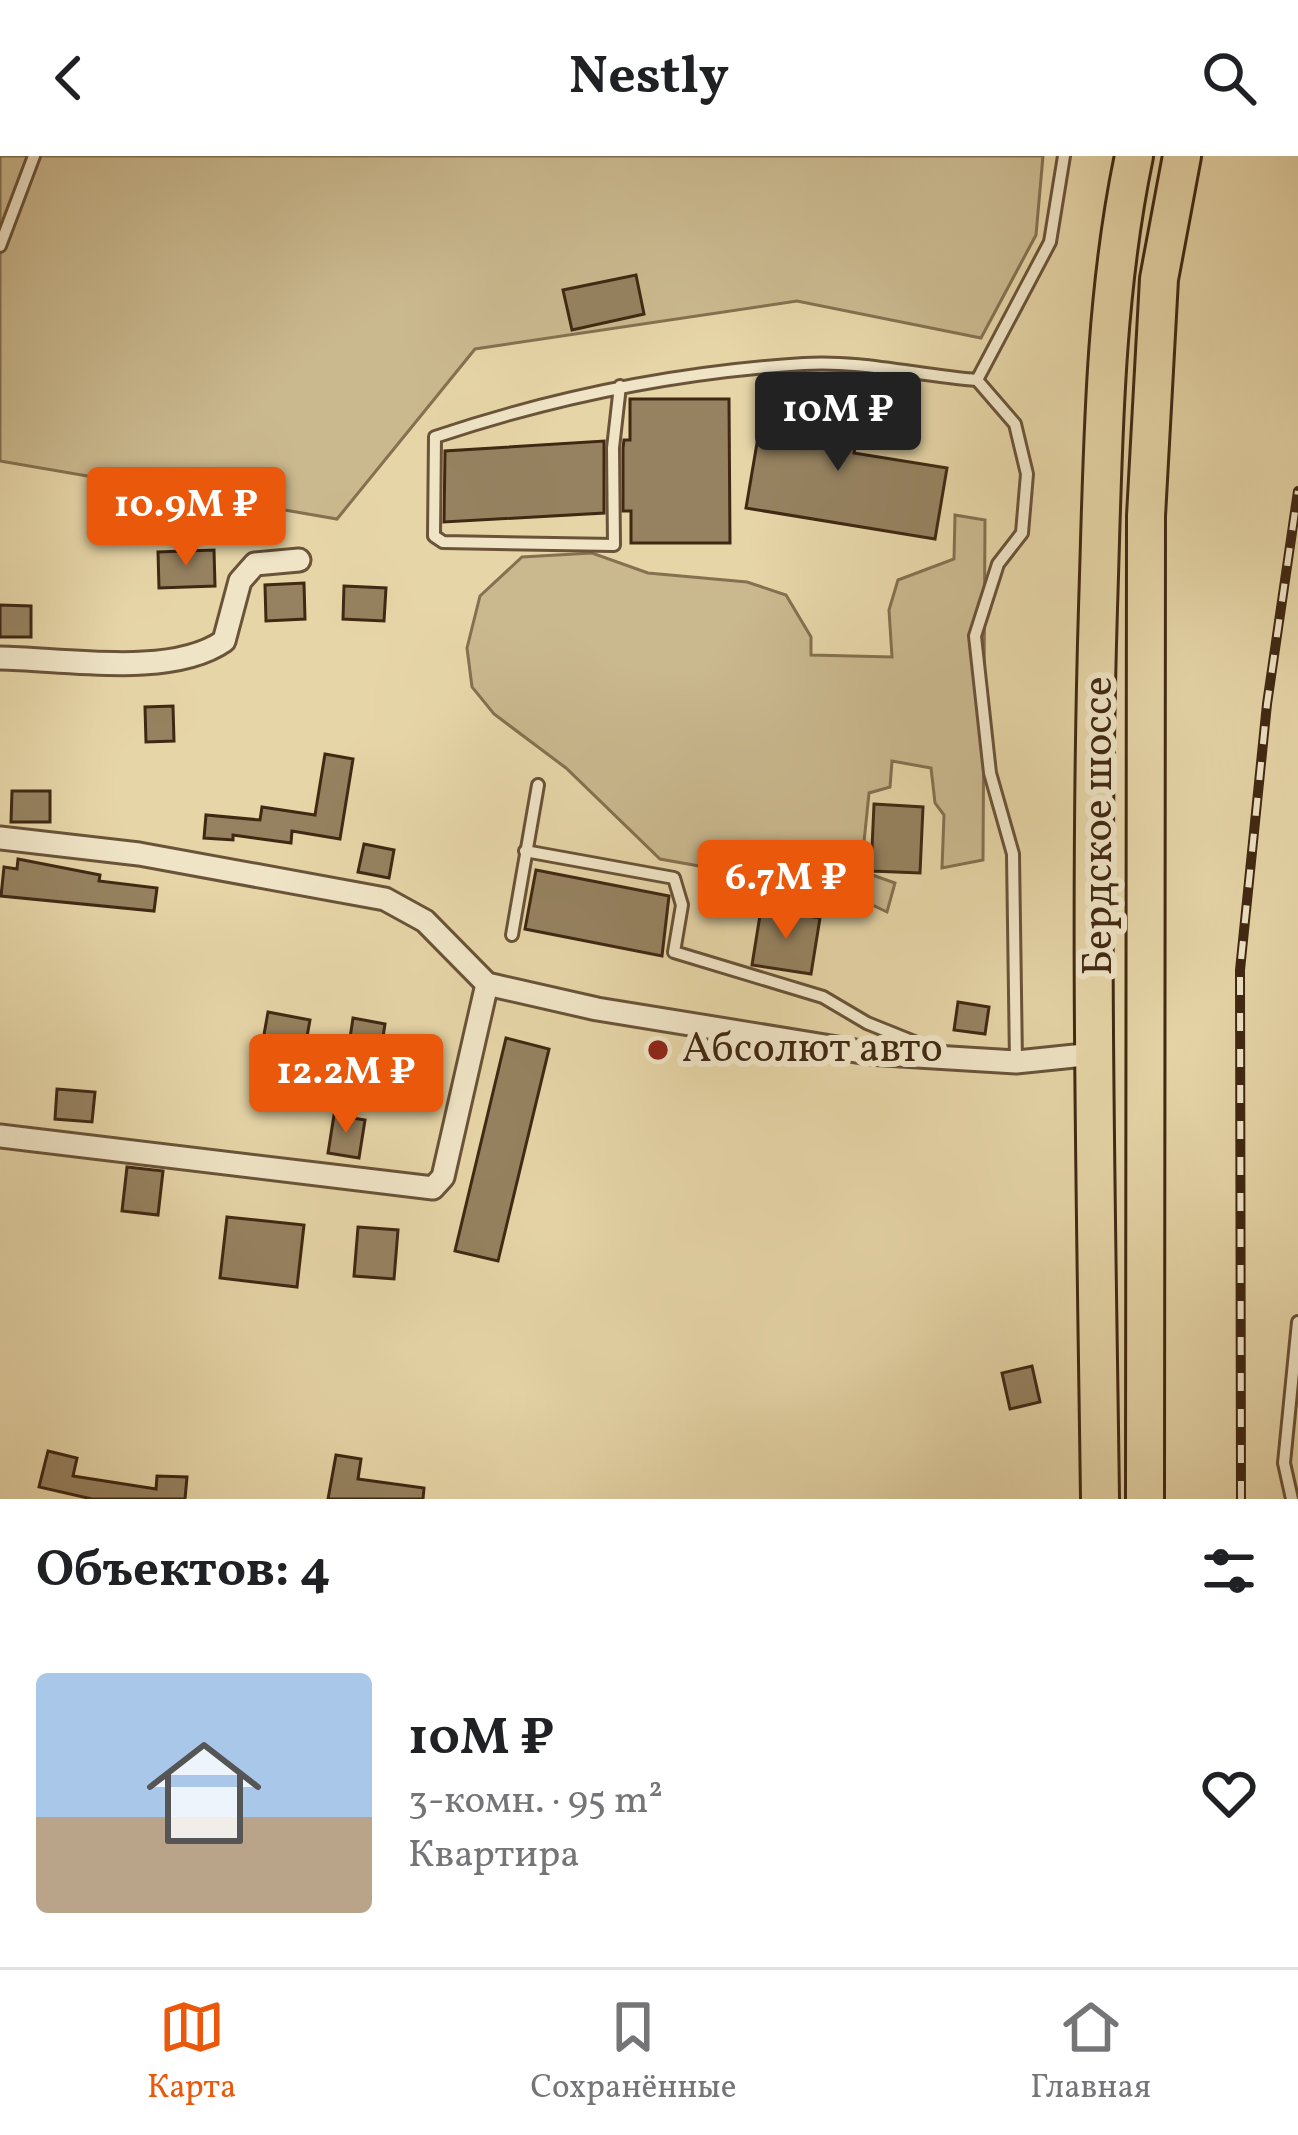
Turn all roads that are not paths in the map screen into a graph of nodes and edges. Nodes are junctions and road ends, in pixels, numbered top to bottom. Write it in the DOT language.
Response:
graph roads {
  1 [pos="34,156"];
  2 [pos="1064,156"];
  3 [pos="1134,156"];
  4 [pos="1182,156"];
  5 [pos="0,245"];
  6 [pos="977,380"];
  7 [pos="620,386"];
  8 [pos="1146,516"];
  9 [pos="1101,518"];
  10 [pos="299,560"];
  11 [pos="0,658"];
  12 [pos="538,785"];
  13 [pos="0,838"];
  14 [pos="525,851"];
  15 [pos="512,935"];
  16 [pos="487,984"];
  17 [pos="1094,1054"];
  18 [pos="959,1060"];
  19 [pos="1016,1062"];
  20 [pos="0,1136"];
  21 [pos="1298,1322"];
  22 [pos="1100,1499"];
  23 [pos="1145,1499"];
  24 [pos="1292,1499"];
  1 -- 5 [label="lane"];
  2 -- 6 [label="lane"];
  3 -- 9 [label="highway, Бердское шоссе"];
  4 -- 8 [label="highway, Бердское шоссе"];
  6 -- 7 [label="lane"];
  6 -- 19 [label="lane"];
  7 -- 7 [label="lane"];
  8 -- 9 [label="highway"];
  8 -- 23 [label="highway, Бердское шоссе"];
  9 -- 17 [label="highway, Бердское шоссе"];
  10 -- 11 [label="street"];
  12 -- 14 [label="lane"];
  13 -- 16 [label="street"];
  14 -- 15 [label="lane"];
  14 -- 18 [label="lane"];
  16 -- 18 [label="street"];
  16 -- 20 [label="street"];
  17 -- 19 [label="street"];
  17 -- 22 [label="highway, Бердское шоссе"];
  18 -- 19 [label="street"];
  21 -- 24 [label="lane"];
}
